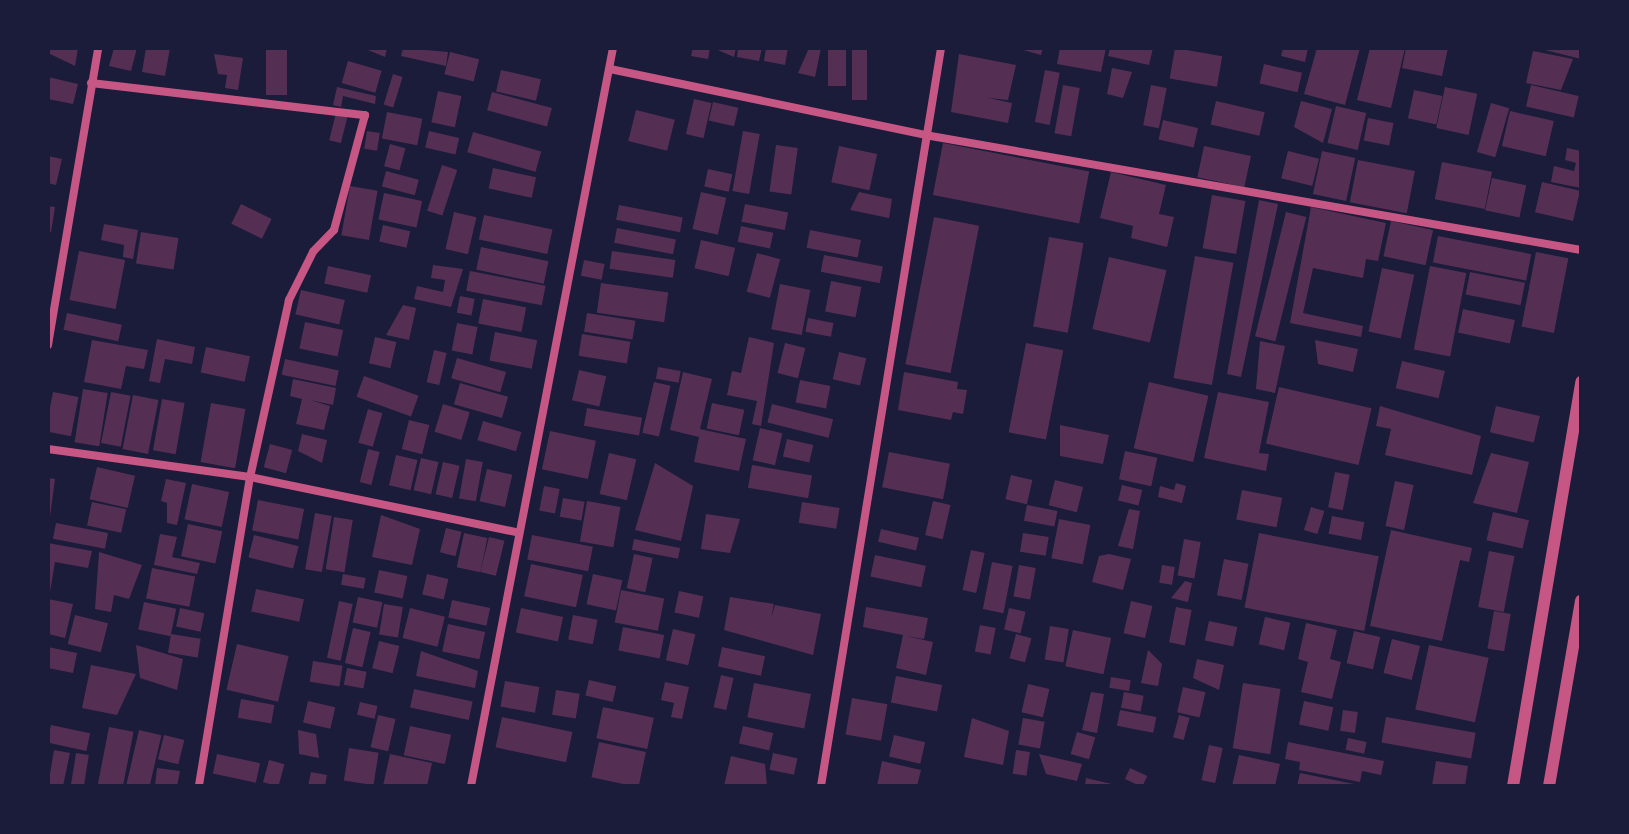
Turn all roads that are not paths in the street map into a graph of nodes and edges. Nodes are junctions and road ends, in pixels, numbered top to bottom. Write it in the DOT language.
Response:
graph roads {
  1 [pos="98,48"];
  2 [pos="613,48"];
  3 [pos="941,48"];
  4 [pos="610,69"];
  5 [pos="91,83"];
  6 [pos="925,135"];
  7 [pos="1581,250"];
  8 [pos="48,345"];
  9 [pos="1581,382"];
  10 [pos="48,449"];
  11 [pos="250,477"];
  12 [pos="516,532"];
  13 [pos="1581,601"];
  14 [pos="199,786"];
  15 [pos="471,786"];
  16 [pos="821,786"];
  17 [pos="1513,786"];
  18 [pos="1549,786"];
  1 -- 5 [label="street"];
  2 -- 4 [label="street"];
  3 -- 6 [label="street"];
  4 -- 6 [label="street"];
  4 -- 12 [label="street"];
  5 -- 8 [label="street"];
  5 -- 11 [label="street"];
  6 -- 7 [label="street"];
  6 -- 16 [label="street"];
  9 -- 17 [label="street"];
  10 -- 11 [label="street"];
  11 -- 12 [label="street"];
  11 -- 14 [label="street"];
  12 -- 15 [label="street"];
  13 -- 18 [label="street"];
}
